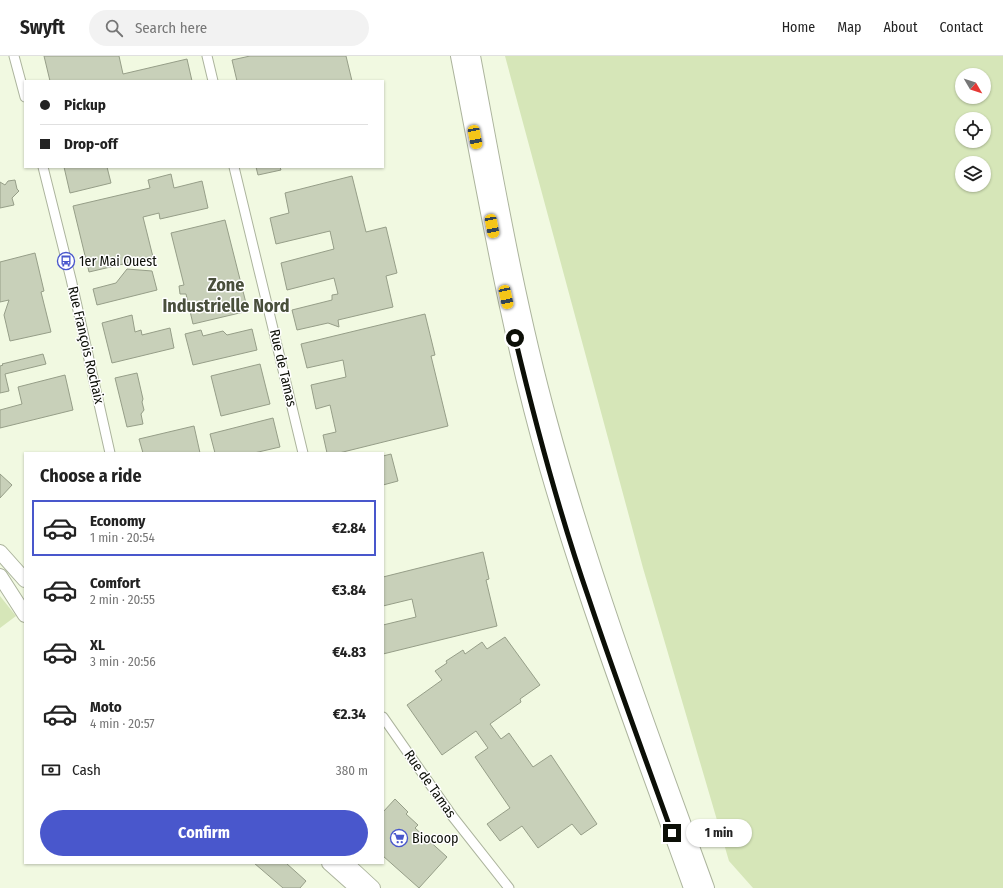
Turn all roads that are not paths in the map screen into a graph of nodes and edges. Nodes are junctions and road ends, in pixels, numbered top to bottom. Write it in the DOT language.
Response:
graph roads {
  1 [pos="14,56"];
  2 [pos="207,56"];
  3 [pos="459,56"];
  4 [pos="472,56"];
  5 [pos="213,80"];
  6 [pos="24,93"];
  7 [pos="43,168"];
  8 [pos="234,168"];
  9 [pos="110,452"];
  10 [pos="303,452"];
  11 [pos="0,552"];
  12 [pos="0,576"];
  13 [pos="24,579"];
  14 [pos="24,613"];
  15 [pos="384,718"];
  16 [pos="331,864"];
  17 [pos="347,864"];
  18 [pos="357,888"];
  19 [pos="373,888"];
  20 [pos="509,888"];
  21 [pos="692,888"];
  22 [pos="706,888"];
  1 -- 6 [label="street"];
  2 -- 5 [label="street"];
  3 -- 21 [label="highway"];
  4 -- 22 [label="highway"];
  7 -- 9 [label="street, Rue François Rochaix"];
  8 -- 10 [label="street, Rue de Tamas"];
  11 -- 13 [label="main road"];
  12 -- 14 [label="main road"];
  15 -- 20 [label="street, Rue de Tamas"];
  16 -- 18 [label="main road"];
  17 -- 19 [label="main road"];
}
